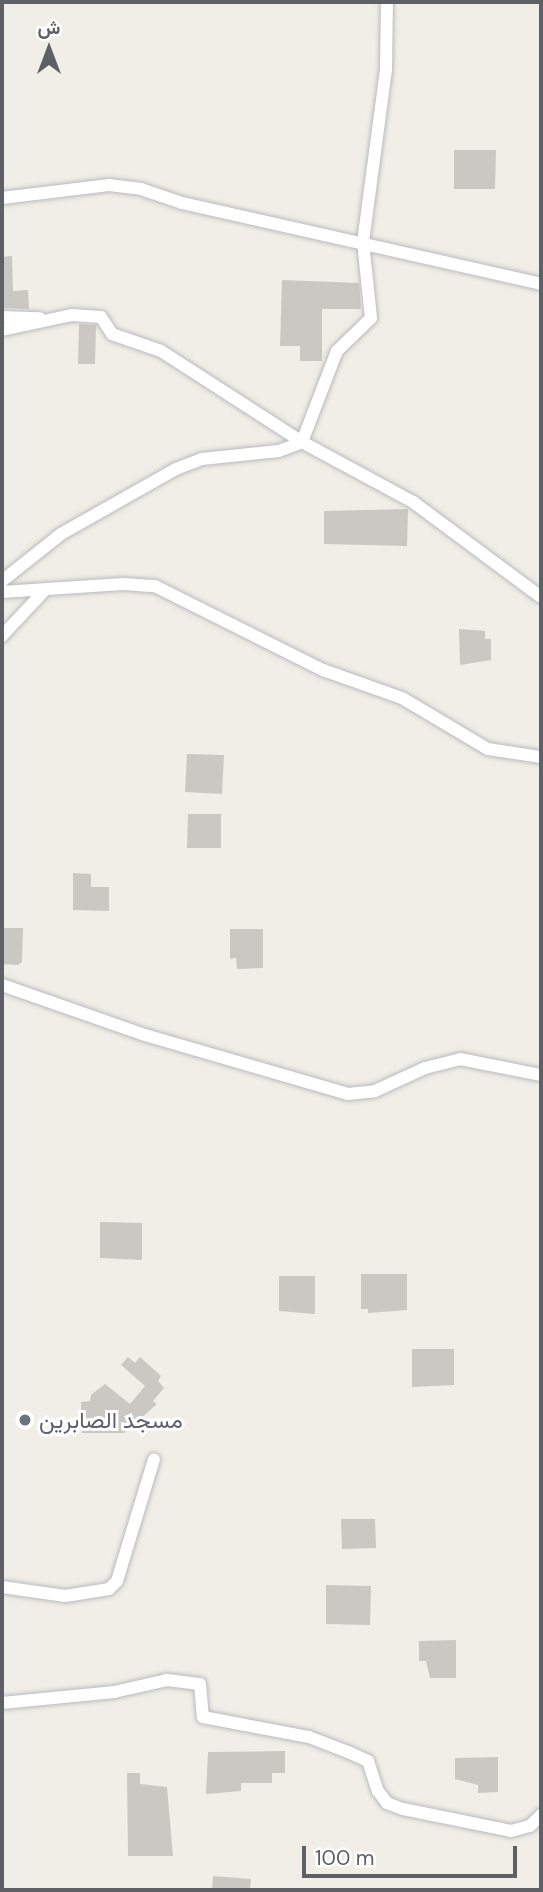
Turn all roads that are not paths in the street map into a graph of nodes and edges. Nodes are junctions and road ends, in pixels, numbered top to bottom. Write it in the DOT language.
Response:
graph roads {
  1 [pos="387,2"];
  2 [pos="2,198"];
  3 [pos="363,242"];
  4 [pos="541,284"];
  5 [pos="2,317"];
  6 [pos="46,319"];
  7 [pos="2,330"];
  8 [pos="302,442"];
  9 [pos="2,581"];
  10 [pos="46,589"];
  11 [pos="2,592"];
  12 [pos="541,597"];
  13 [pos="2,636"];
  14 [pos="541,757"];
  15 [pos="2,985"];
  16 [pos="541,1075"];
  17 [pos="154,1459"];
  18 [pos="2,1587"];
  19 [pos="2,1703"];
  20 [pos="541,1815"];
  1 -- 3 [label="street"];
  2 -- 3 [label="street"];
  3 -- 4 [label="street"];
  3 -- 8 [label="street"];
  5 -- 6 [label="street"];
  6 -- 7 [label="street"];
  6 -- 8 [label="street"];
  8 -- 9 [label="street"];
  8 -- 12 [label="street"];
  10 -- 11 [label="street"];
  10 -- 13 [label="street"];
  10 -- 14 [label="street"];
  15 -- 16 [label="street"];
  17 -- 18 [label="street"];
  19 -- 20 [label="street"];
}
